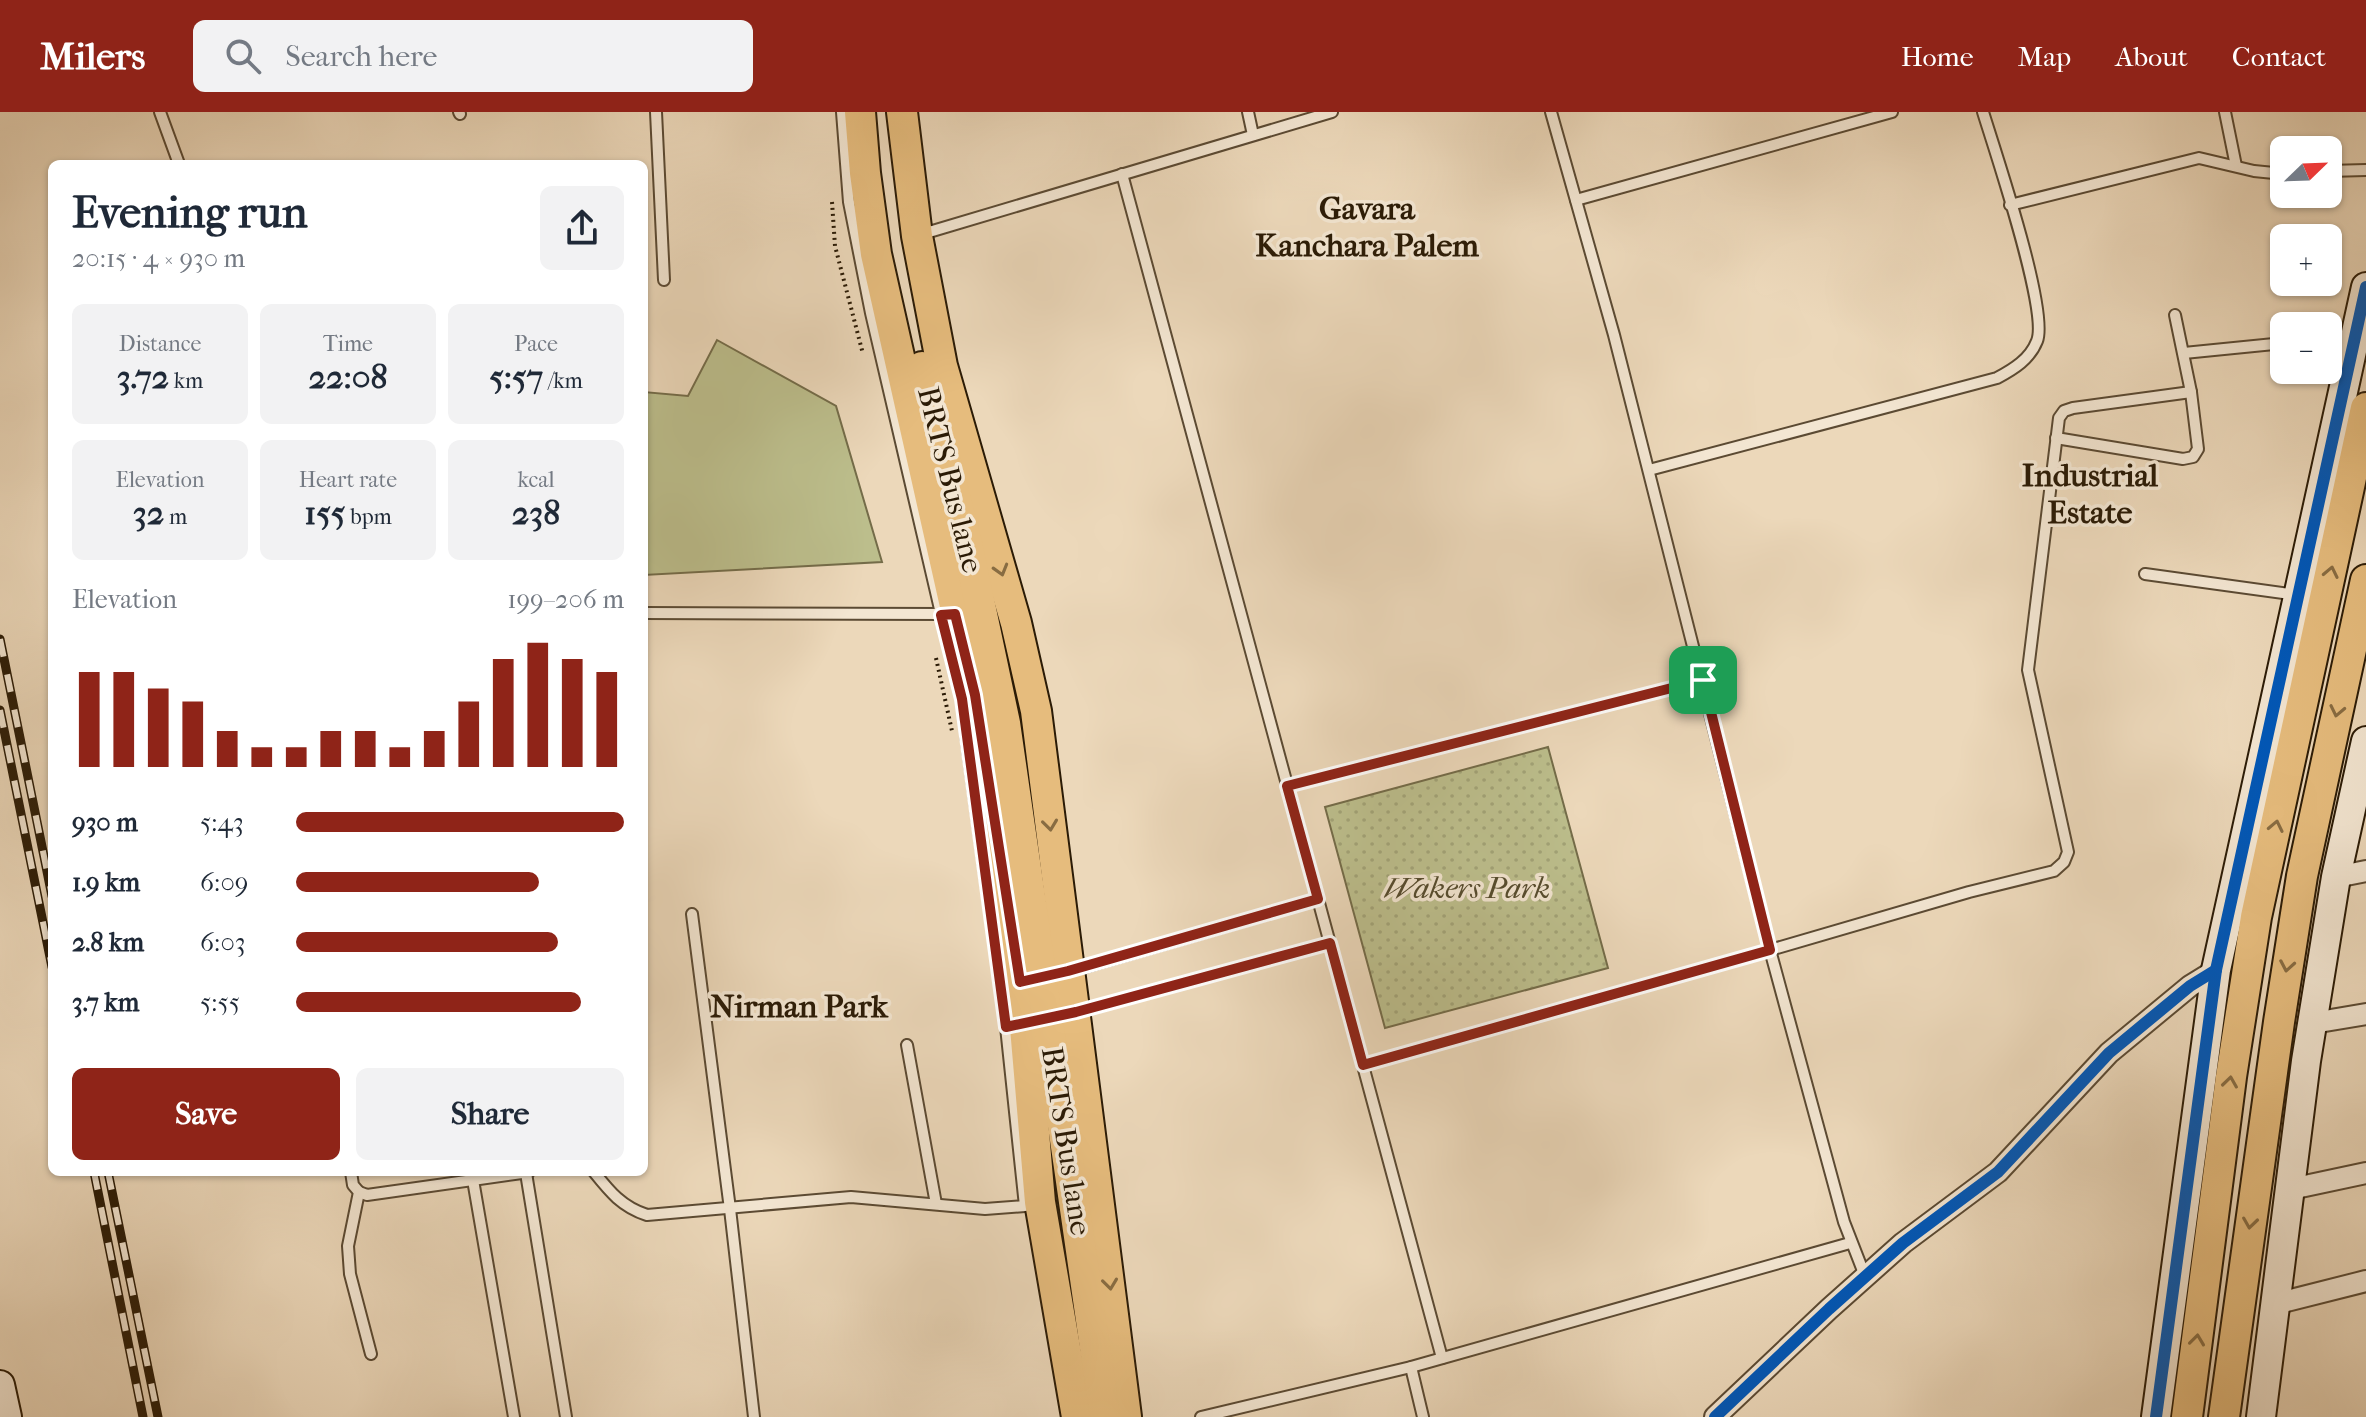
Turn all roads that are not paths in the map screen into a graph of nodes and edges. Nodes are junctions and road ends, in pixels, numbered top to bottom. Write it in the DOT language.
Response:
graph roads {
  1 [pos="160,112"];
  2 [pos="656,112"];
  3 [pos="842,112"];
  4 [pos="860,112"];
  5 [pos="883,112"];
  6 [pos="902,112"];
  7 [pos="1248,112"];
  8 [pos="1332,112"];
  9 [pos="1551,112"];
  10 [pos="1892,112"];
  11 [pos="1983,112"];
  12 [pos="2225,112"];
  13 [pos="1253,135"];
  14 [pos="178,160"];
  15 [pos="2236,166"];
  16 [pos="2366,170"];
  17 [pos="2342,171"];
  18 [pos="2270,172"];
  19 [pos="1122,174"];
  20 [pos="1576,200"];
  21 [pos="2010,205"];
  22 [pos="917,236"];
  23 [pos="664,280"];
  24 [pos="2366,287"];
  25 [pos="2175,315"];
  26 [pos="2349,340"];
  27 [pos="2270,344"];
  28 [pos="2184,353"];
  29 [pos="2191,392"];
  30 [pos="2366,408"];
  31 [pos="2056,438"];
  32 [pos="1649,470"];
  33 [pos="2145,574"];
  34 [pos="2366,580"];
  35 [pos="2299,595"];
  36 [pos="648,613"];
  37 [pos="948,614"];
  38 [pos="951,657"];
  39 [pos="1703,680"];
  40 [pos="966,729"];
  41 [pos="2366,741"];
  42 [pos="1287,786"];
  43 [pos="2366,871"];
  44 [pos="2336,877"];
  45 [pos="1318,899"];
  46 [pos="692,914"];
  47 [pos="1330,943"];
  48 [pos="1770,950"];
  49 [pos="2216,970"];
  50 [pos="1033,979"];
  51 [pos="2366,1014"];
  52 [pos="1039,1020"];
  53 [pos="2313,1023"];
  54 [pos="907,1045"];
  55 [pos="1363,1065"];
  56 [pos="2366,1173"];
  57 [pos="352,1176"];
  58 [pos="490,1176"];
  59 [pos="529,1176"];
  60 [pos="597,1176"];
  61 [pos="473,1180"];
  62 [pos="2291,1189"];
  63 [pos="359,1192"];
  64 [pos="936,1204"];
  65 [pos="730,1209"];
  66 [pos="1850,1243"];
  67 [pos="1865,1276"];
  68 [pos="2366,1281"];
  69 [pos="2275,1304"];
  70 [pos="371,1354"];
  71 [pos="1442,1358"];
  72 [pos="1411,1367"];
  73 [pos="0,1385"];
  74 [pos="7,1417"];
  75 [pos="514,1417"];
  76 [pos="566,1417"];
  77 [pos="754,1417"];
  78 [pos="1077,1417"];
  79 [pos="1105,1417"];
  80 [pos="1126,1417"];
  81 [pos="1201,1417"];
  82 [pos="1423,1417"];
  83 [pos="1715,1417"];
  84 [pos="2156,1417"];
  85 [pos="2187,1417"];
  86 [pos="2224,1417"];
  87 [pos="2261,1417"];
  1 -- 14 [label="lane"];
  2 -- 23 [label="lane"];
  3 -- 37 [label="lane"];
  4 -- 37 [label="main road"];
  5 -- 50 [label="main road, BRTS Bus lane"];
  6 -- 22 [label="main road"];
  7 -- 13 [label="lane"];
  8 -- 13 [label="lane"];
  9 -- 20 [label="lane"];
  10 -- 20 [label="lane"];
  11 -- 21 [label="lane"];
  12 -- 15 [label="lane"];
  13 -- 19 [label="lane"];
  15 -- 18 [label="lane"];
  15 -- 21 [label="lane"];
  16 -- 17 [label="lane"];
  19 -- 22 [label="lane"];
  19 -- 42 [label="lane"];
  20 -- 32 [label="lane"];
  21 -- 32 [label="lane"];
  22 -- 50 [label="main road, one-way"];
  24 -- 26 [label="street"];
  25 -- 28 [label="lane"];
  26 -- 35 [label="street"];
  27 -- 28 [label="lane"];
  28 -- 29 [label="lane"];
  29 -- 31 [label="lane"];
  29 -- 31 [label="lane"];
  85 -- 30 [label="main road, one-way"];
  31 -- 48 [label="lane"];
  32 -- 39 [label="lane"];
  33 -- 35 [label="lane"];
  34 -- 86 [label="main road, one-way"];
  35 -- 49 [label="street"];
  36 -- 37 [label="lane"];
  37 -- 38 [label="lane"];
  37 -- 50 [label="main road"];
  39 -- 42 [label="lane"];
  39 -- 48 [label="lane"];
  40 -- 50 [label="lane"];
  41 -- 44 [label="street"];
  42 -- 45 [label="lane"];
  43 -- 44 [label="street"];
  44 -- 53 [label="street"];
  45 -- 47 [label="lane"];
  45 -- 50 [label="lane"];
  46 -- 65 [label="lane"];
  47 -- 52 [label="lane"];
  47 -- 55 [label="lane"];
  48 -- 55 [label="lane"];
  48 -- 66 [label="lane"];
  49 -- 67 [label="street"];
  49 -- 84 [label="street"];
  50 -- 52 [label="main road"];
  50 -- 52 [label="main road"];
  51 -- 53 [label="street"];
  52 -- 64 [label="lane"];
  52 -- 78 [label="main road"];
  52 -- 79 [label="main road, BRTS Bus lane"];
  52 -- 80 [label="main road, one-way"];
  53 -- 62 [label="street"];
  54 -- 64 [label="lane"];
  55 -- 71 [label="lane"];
  56 -- 62 [label="street"];
  57 -- 63 [label="lane"];
  58 -- 61 [label="lane"];
  59 -- 76 [label="lane"];
  60 -- 65 [label="lane"];
  61 -- 63 [label="lane"];
  61 -- 75 [label="lane"];
  62 -- 69 [label="street"];
  63 -- 70 [label="lane"];
  64 -- 65 [label="lane"];
  65 -- 77 [label="lane"];
  66 -- 67 [label="lane"];
  66 -- 71 [label="lane"];
  67 -- 83 [label="street"];
  68 -- 69 [label="street"];
  69 -- 87 [label="street"];
  71 -- 72 [label="lane"];
  72 -- 81 [label="lane"];
  72 -- 82 [label="lane"];
  73 -- 74 [label="street"];
}
